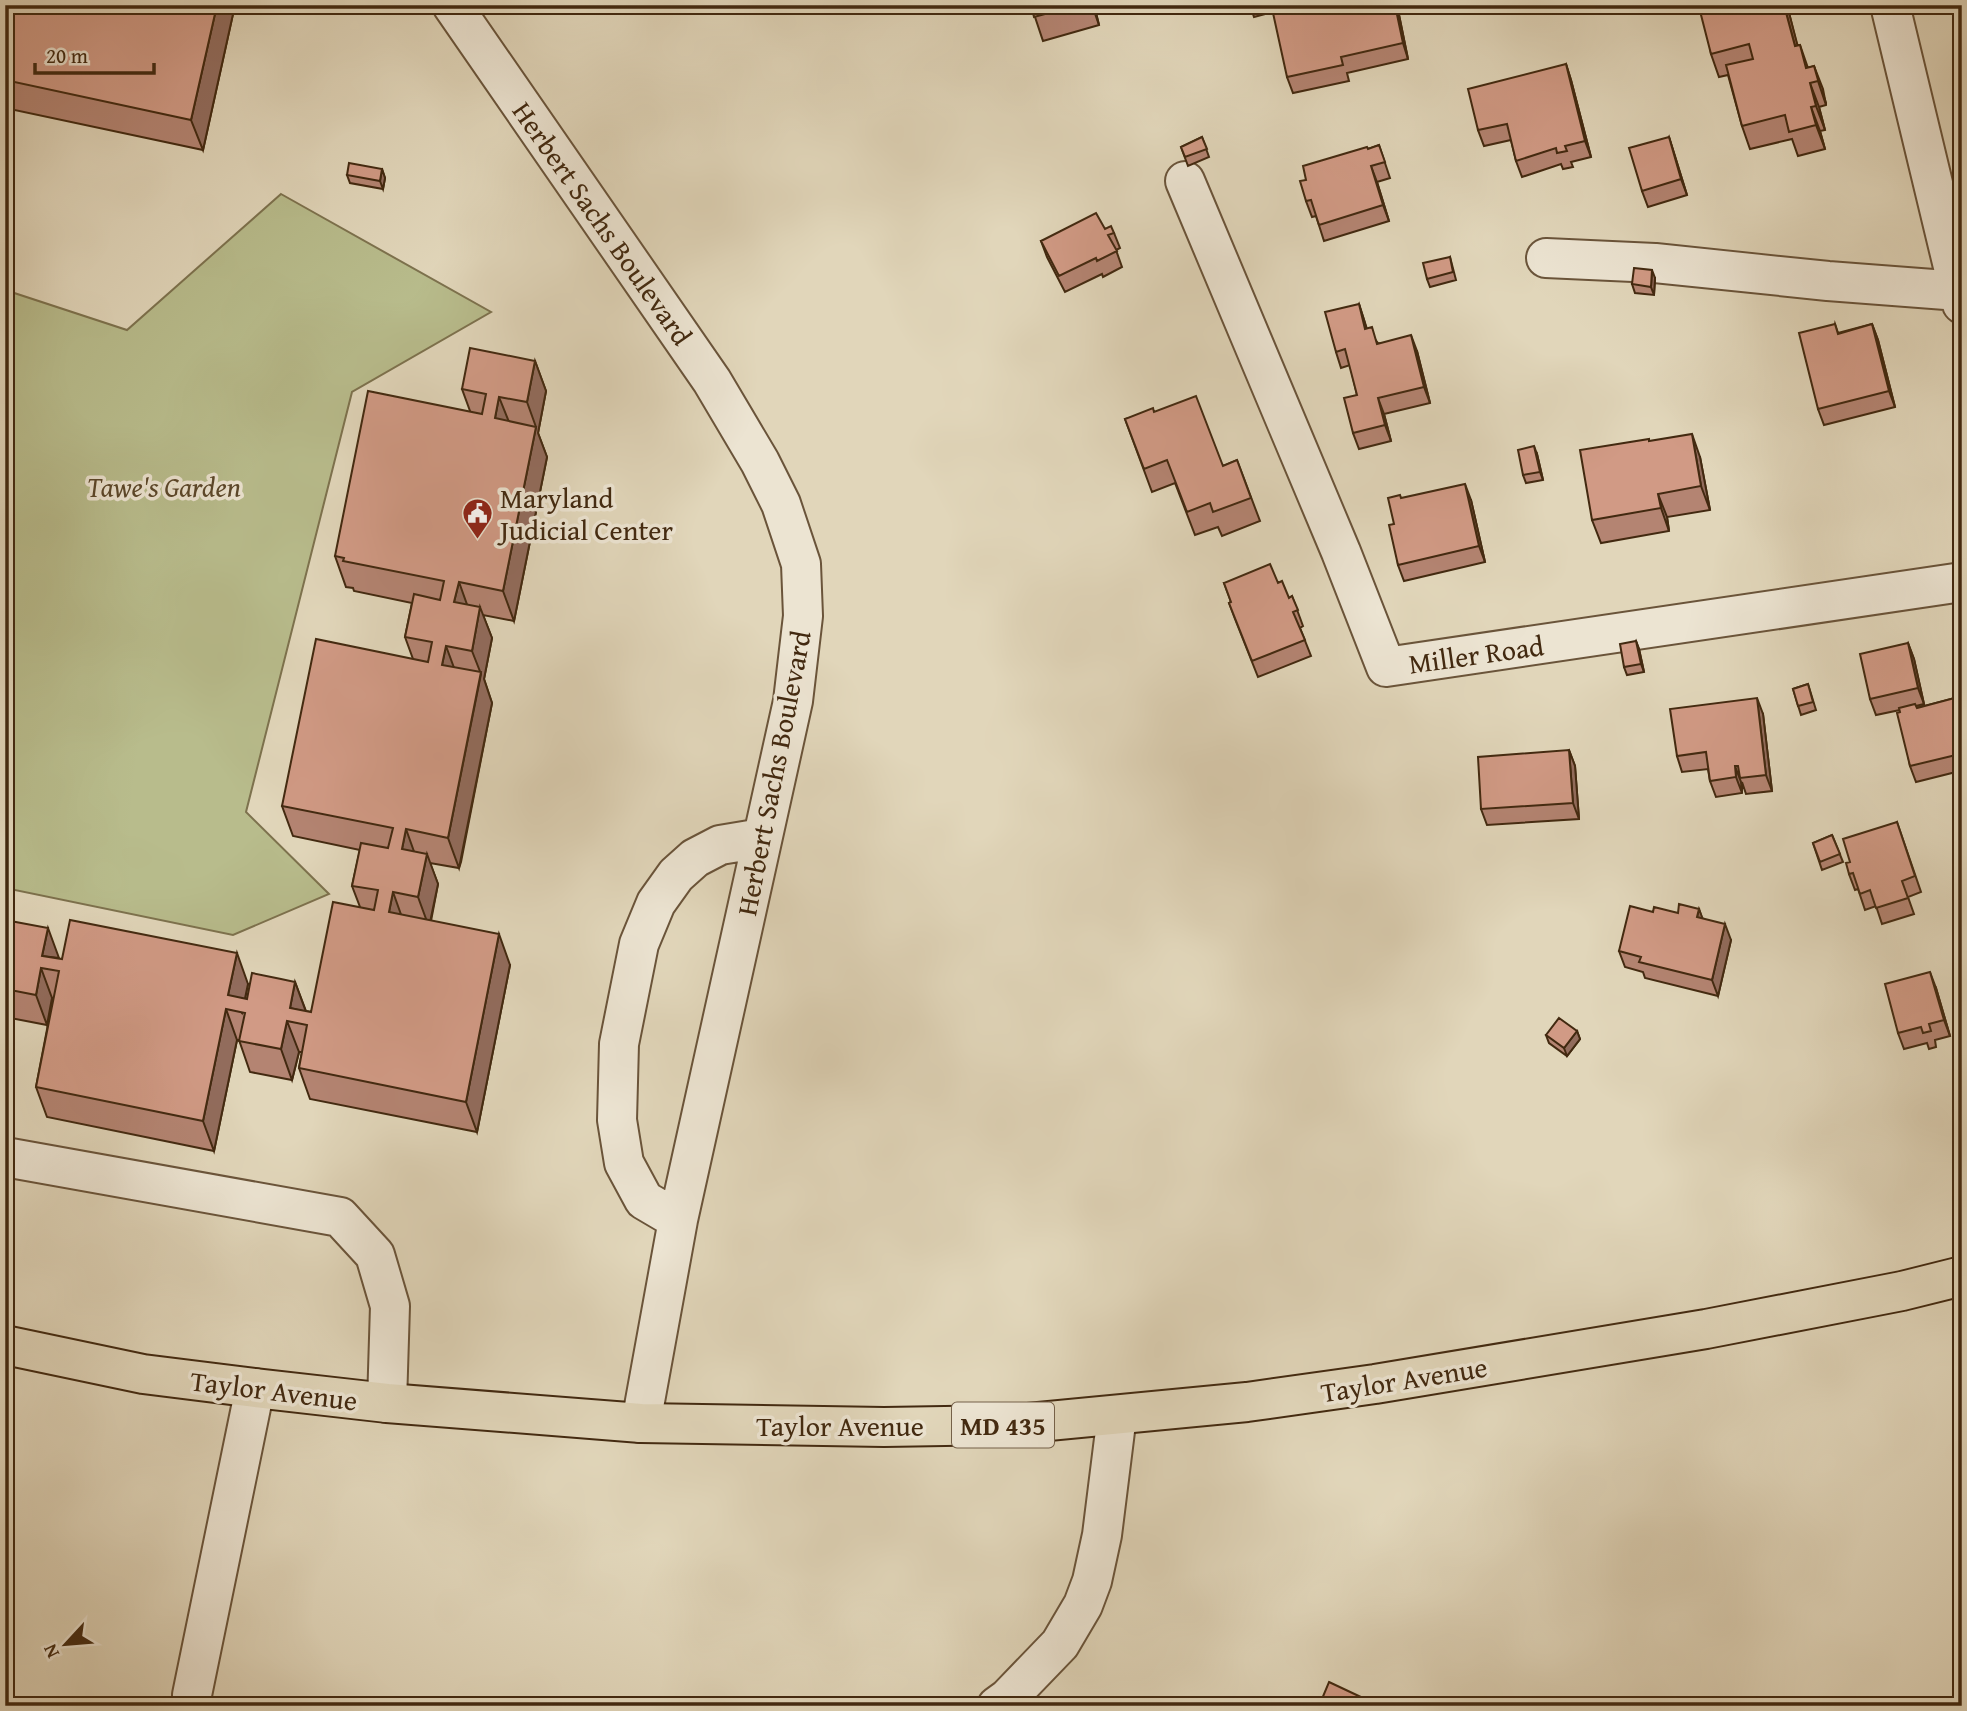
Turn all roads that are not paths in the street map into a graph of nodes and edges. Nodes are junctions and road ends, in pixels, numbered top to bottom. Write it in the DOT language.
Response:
graph roads {
  1 [pos="452,5"];
  2 [pos="1890,5"];
  3 [pos="1185,181"];
  4 [pos="1546,258"];
  5 [pos="1960,297"];
  6 [pos="1962,582"];
  7 [pos="762,838"];
  8 [pos="5,1157"];
  9 [pos="678,1220"];
  10 [pos="1962,1276"];
  11 [pos="5,1345"];
  12 [pos="255,1388"];
  13 [pos="387,1403"];
  14 [pos="1117,1415"];
  15 [pos="641,1423"];
  16 [pos="193,1706"];
  17 [pos="997,1706"];
  1 -- 7 [label="street, Herbert Sachs Boulevard"];
  2 -- 5 [label="street"];
  3 -- 6 [label="street, Miller Road"];
  4 -- 5 [label="street"];
  7 -- 9 [label="street, Herbert Sachs Boulevard"];
  7 -- 9 [label="street"];
  8 -- 13 [label="street"];
  9 -- 15 [label="street, Herbert Sachs Boulevard"];
  10 -- 14 [label="main road, Taylor Avenue / MD 435"];
  11 -- 12 [label="main road, Taylor Avenue / MD 435"];
  12 -- 13 [label="main road, Taylor Avenue / MD 435"];
  12 -- 16 [label="street"];
  13 -- 15 [label="main road, Taylor Avenue / MD 435"];
  14 -- 15 [label="main road, Taylor Avenue / MD 435"];
  14 -- 17 [label="street"];
}
